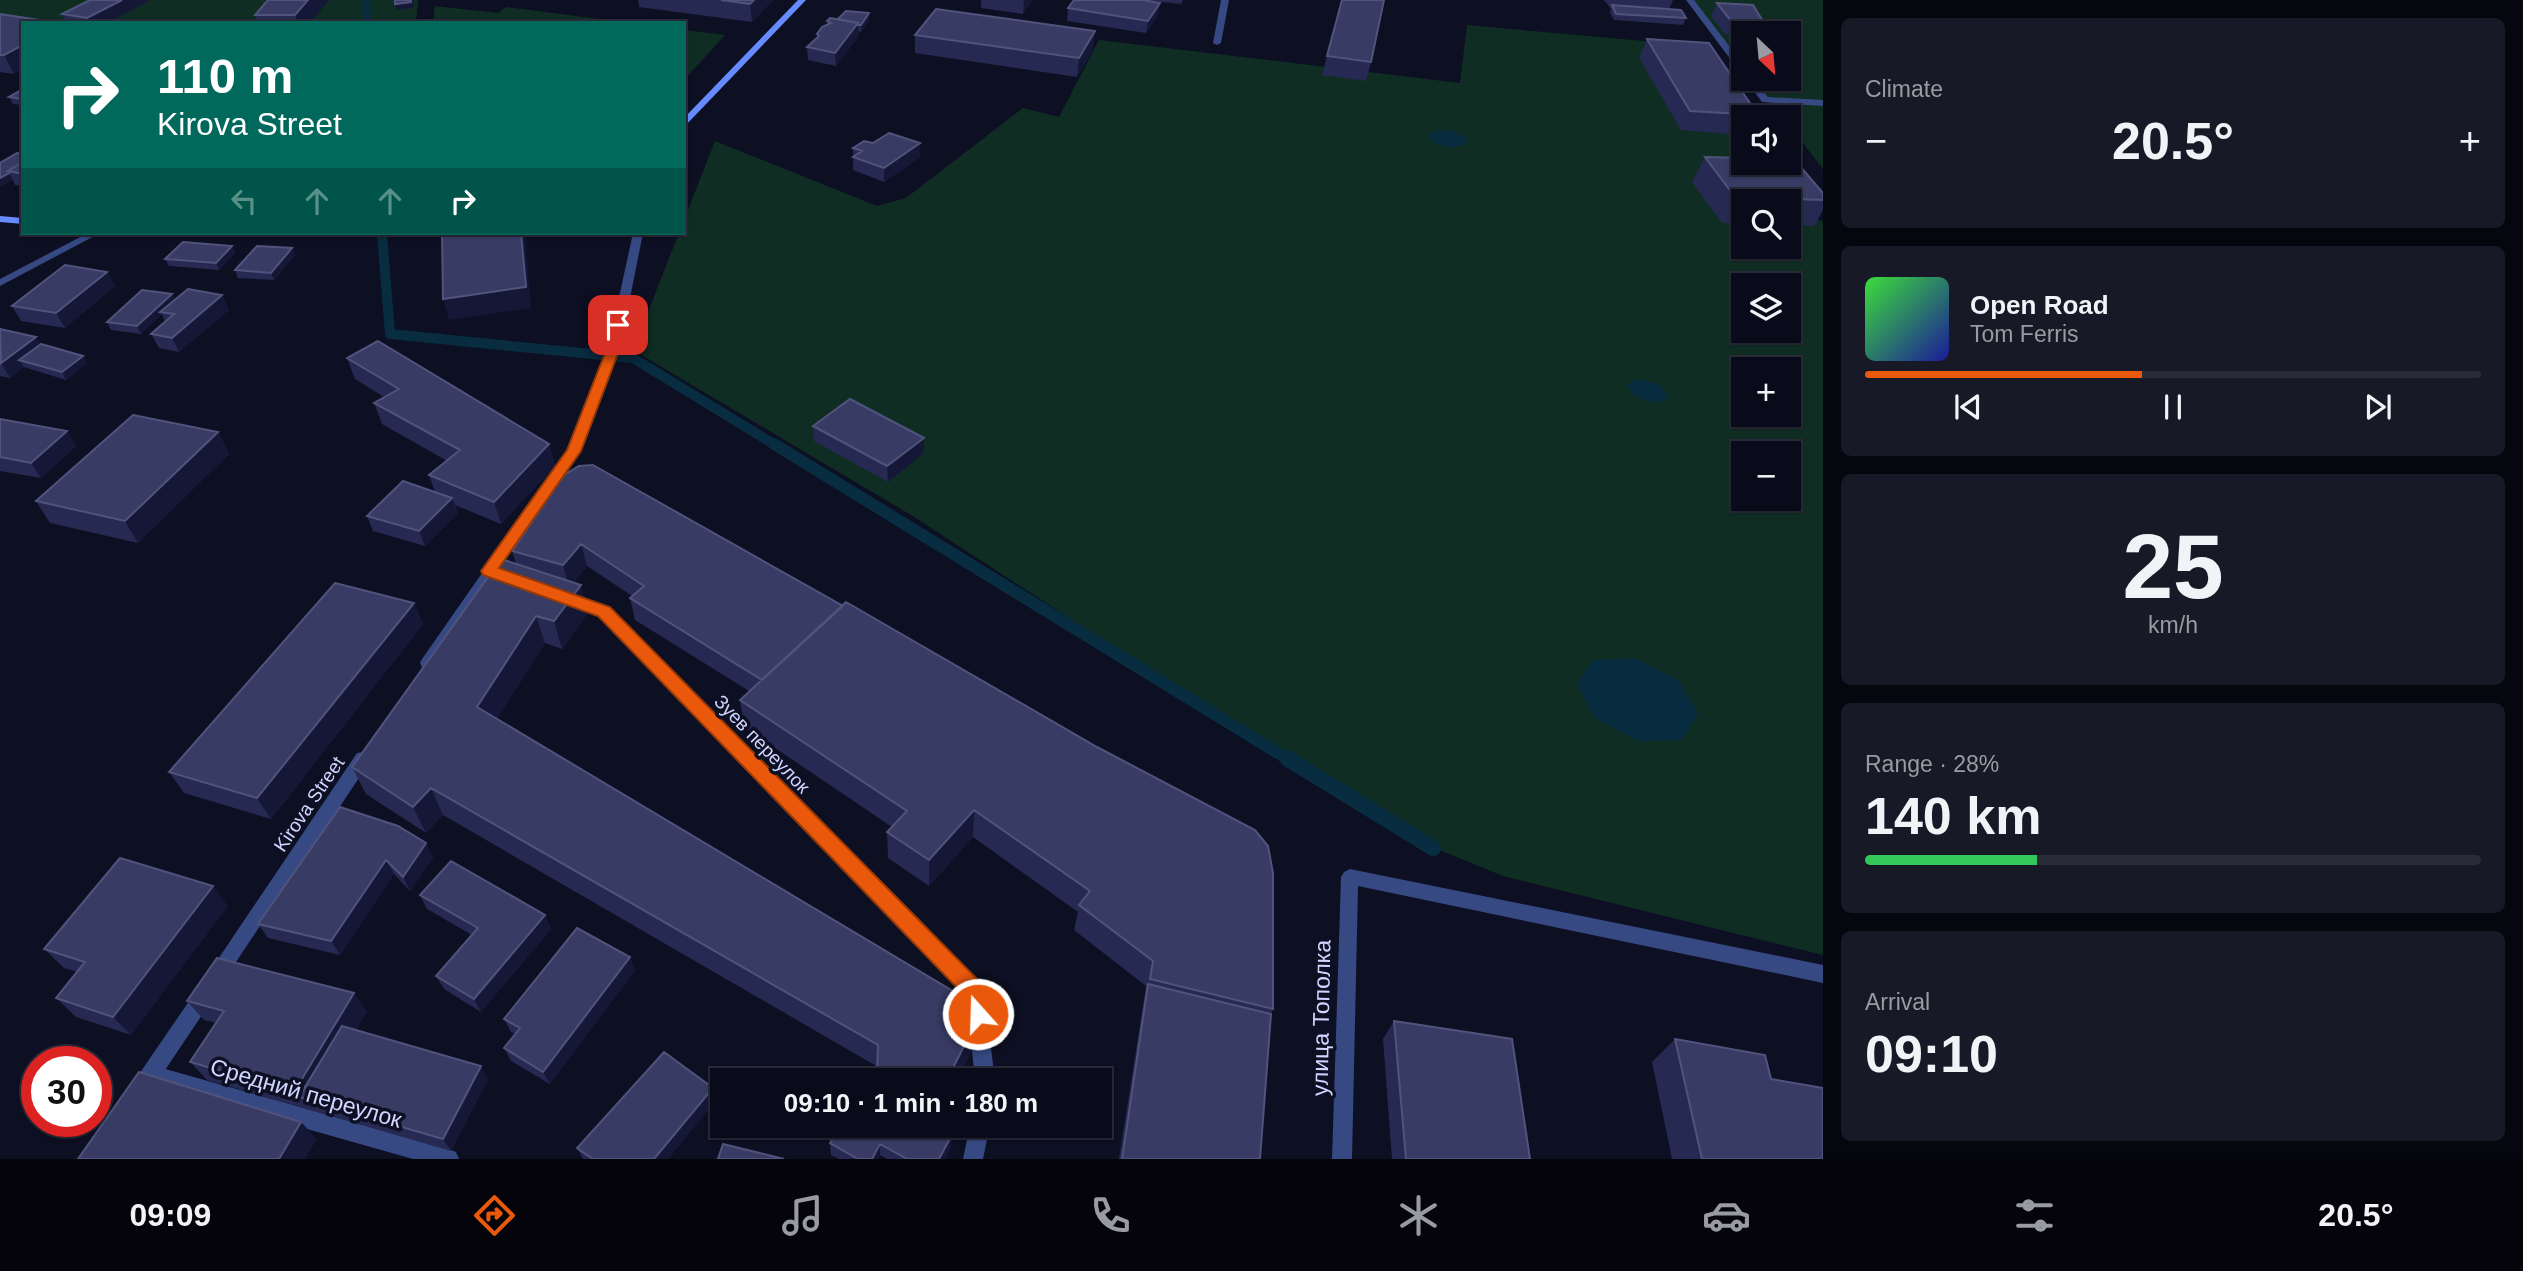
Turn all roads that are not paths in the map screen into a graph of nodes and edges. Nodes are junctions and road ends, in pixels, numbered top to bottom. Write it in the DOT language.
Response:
graph roads {
  1 [pos="802,0"];
  2 [pos="1225,0"];
  3 [pos="1690,0"];
  4 [pos="1217,43"];
  5 [pos="1731,55"];
  6 [pos="1758,91"];
  7 [pos="1823,103"];
  8 [pos="686,122"];
  9 [pos="0,219"];
  10 [pos="21,221"];
  11 [pos="91,235"];
  12 [pos="638,235"];
  13 [pos="0,283"];
  14 [pos="553,593"];
  15 [pos="420,674"];
  16 [pos="374,743"];
  17 [pos="1823,974"];
  18 [pos="984,1068"];
  19 [pos="151,1075"];
  20 [pos="128,1106"];
  21 [pos="977,1138"];
  22 [pos="449,1159"];
  23 [pos="973,1159"];
  24 [pos="1342,1159"];
  1 -- 8 [label="street"];
  2 -- 4 [label="street"];
  3 -- 5 [label="street"];
  6 -- 7 [label="street"];
  9 -- 10 [label="street"];
  11 -- 13 [label="street"];
  12 -- 15 [label="street"];
  14 -- 18 [label="street, Зуев переулок"];
  16 -- 19 [label="street, Kirova Street"];
  17 -- 24 [label="street, улица Тополка"];
  19 -- 20 [label="street, Kirova Street"];
  19 -- 22 [label="street, Средний переулок"];
  21 -- 23 [label="street"];
}
